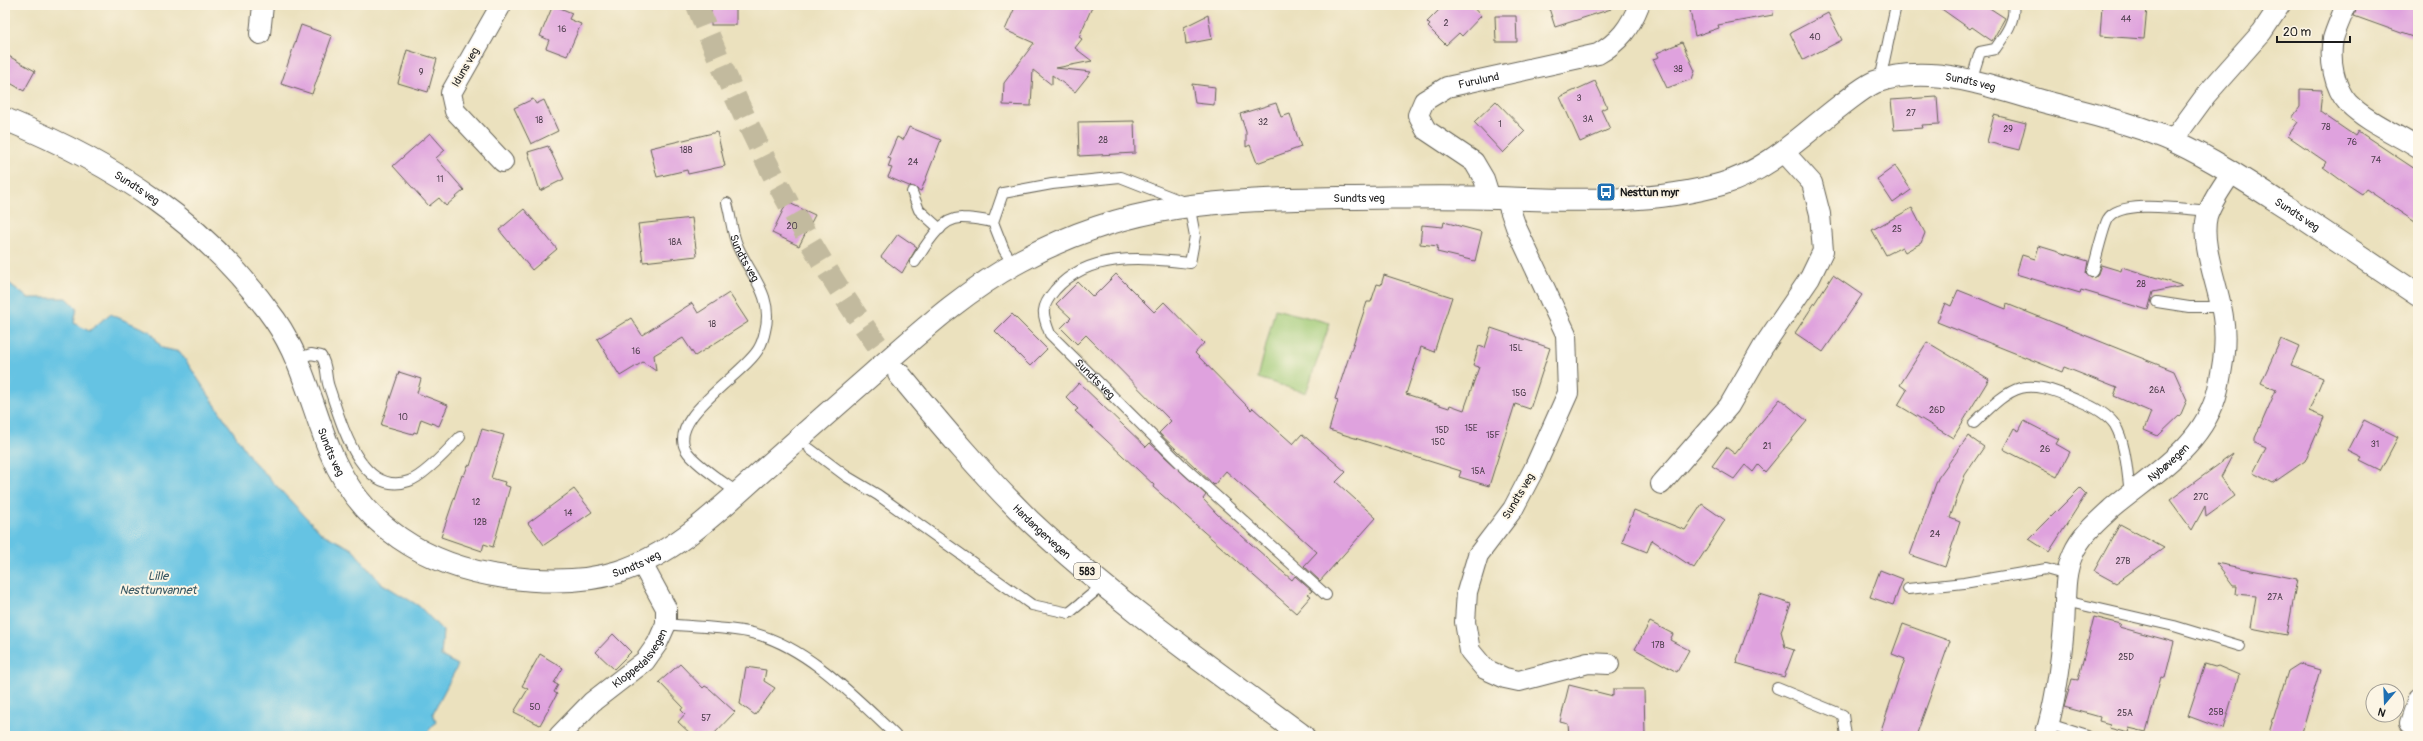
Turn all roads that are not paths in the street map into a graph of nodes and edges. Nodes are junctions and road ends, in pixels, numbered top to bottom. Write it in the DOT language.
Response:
graph roads {
  1 [pos="263,5"];
  2 [pos="501,5"];
  3 [pos="1639,5"];
  4 [pos="1896,5"];
  5 [pos="2013,5"];
  6 [pos="2280,5"];
  7 [pos="2346,5"];
  8 [pos="260,34"];
  9 [pos="1880,80"];
  10 [pos="1971,81"];
  11 [pos="5,119"];
  12 [pos="2173,140"];
  13 [pos="2418,148"];
  14 [pos="1784,152"];
  15 [pos="503,162"];
  16 [pos="2232,172"];
  17 [pos="912,192"];
  18 [pos="1498,198"];
  19 [pos="727,203"];
  20 [pos="1189,204"];
  21 [pos="2210,212"];
  22 [pos="993,222"];
  23 [pos="940,229"];
  24 [pos="915,262"];
  25 [pos="1013,264"];
  26 [pos="2092,272"];
  27 [pos="2418,295"];
  28 [pos="2157,302"];
  29 [pos="2221,308"];
  30 [pos="297,359"];
  31 [pos="899,374"];
  32 [pos="1974,423"];
  33 [pos="460,437"];
  34 [pos="810,449"];
  35 [pos="1661,484"];
  36 [pos="738,493"];
  37 [pos="2130,493"];
  38 [pos="642,562"];
  39 [pos="2067,575"];
  40 [pos="1103,585"];
  41 [pos="1908,589"];
  42 [pos="1326,595"];
  43 [pos="2065,601"];
  44 [pos="666,624"];
  45 [pos="2240,646"];
  46 [pos="1609,664"];
  47 [pos="1776,688"];
  48 [pos="2418,699"];
  49 [pos="2411,729"];
  50 [pos="2047,730"];
  51 [pos="559,736"];
  52 [pos="896,736"];
  53 [pos="1303,736"];
  54 [pos="1846,736"];
  55 [pos="2086,736"];
  1 -- 8 [label="street"];
  2 -- 15 [label="street, Iduns veg"];
  3 -- 18 [label="street, Furulund"];
  4 -- 9 [label="lane"];
  5 -- 10 [label="lane"];
  6 -- 12 [label="street"];
  7 -- 13 [label="street"];
  9 -- 10 [label="street, Sundts veg"];
  9 -- 14 [label="street, Sundts veg"];
  10 -- 12 [label="street, Sundts veg"];
  11 -- 30 [label="street, Sundts veg"];
  12 -- 16 [label="street, Sundts veg"];
  14 -- 18 [label="street, Sundts veg"];
  14 -- 35 [label="street"];
  16 -- 21 [label="street, Nybøvegen"];
  16 -- 27 [label="street, Sundts veg"];
  17 -- 23 [label="lane"];
  18 -- 20 [label="street, Sundts veg"];
  18 -- 46 [label="street, Sundts veg"];
  19 -- 36 [label="lane, Sundts veg"];
  20 -- 22 [label="lane, Sundts veg"];
  20 -- 25 [label="street, Sundts veg"];
  20 -- 42 [label="lane, Sundts veg"];
  21 -- 26 [label="lane"];
  21 -- 29 [label="street, Nybøvegen"];
  22 -- 23 [label="lane"];
  22 -- 25 [label="lane"];
  23 -- 24 [label="lane"];
  25 -- 36 [label="street, Sundts veg"];
  28 -- 29 [label="lane"];
  29 -- 37 [label="street, Nybøvegen"];
  30 -- 33 [label="lane"];
  30 -- 38 [label="street, Sundts veg"];
  31 -- 40 [label="street, Hardangervegen / 583"];
  32 -- 37 [label="lane"];
  34 -- 40 [label="lane"];
  36 -- 38 [label="street, Sundts veg"];
  37 -- 39 [label="street, Nybøvegen"];
  38 -- 44 [label="street, Kloppedalsvegen"];
  39 -- 41 [label="lane"];
  39 -- 43 [label="street, Nybøvegen"];
  40 -- 53 [label="street, Hardangervegen / 583"];
  43 -- 45 [label="lane"];
  43 -- 50 [label="street, Nybøvegen"];
  44 -- 51 [label="street, Kloppedalsvegen"];
  44 -- 52 [label="lane"];
  47 -- 54 [label="lane"];
  48 -- 49 [label="street"];
  50 -- 55 [label="lane"];
}
